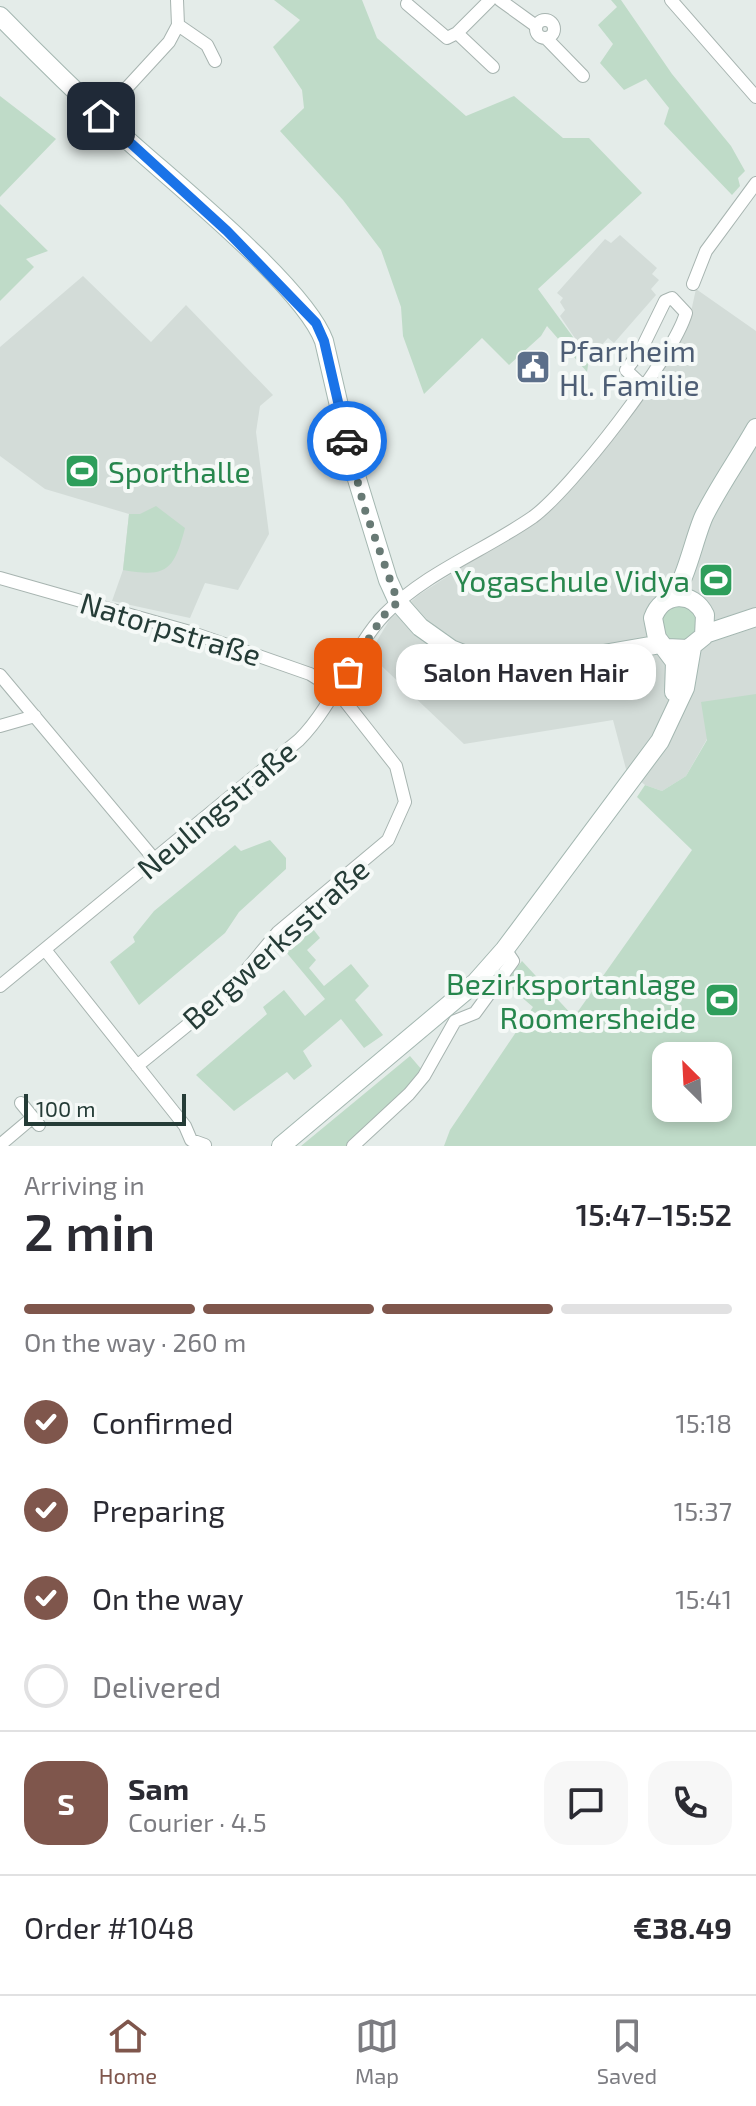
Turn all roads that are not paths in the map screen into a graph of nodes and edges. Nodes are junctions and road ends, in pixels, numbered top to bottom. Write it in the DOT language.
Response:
graph roads {
  1 [pos="177,0"];
  2 [pos="490,0"];
  3 [pos="500,0"];
  4 [pos="671,0"];
  5 [pos="407,4"];
  6 [pos="0,16"];
  7 [pos="178,25"];
  8 [pos="457,33"];
  9 [pos="215,61"];
  10 [pos="493,67"];
  11 [pos="583,76"];
  12 [pos="756,97"];
  13 [pos="101,116"];
  14 [pos="756,183"];
  15 [pos="693,284"];
  16 [pos="644,387"];
  17 [pos="756,428"];
  18 [pos="691,553"];
  19 [pos="0,578"];
  20 [pos="671,598"];
  21 [pos="398,602"];
  22 [pos="699,607"];
  23 [pos="756,618"];
  24 [pos="652,625"];
  25 [pos="698,640"];
  26 [pos="664,646"];
  27 [pos="597,653"];
  28 [pos="0,675"];
  29 [pos="337,691"];
  30 [pos="673,711"];
  31 [pos="35,716"];
  32 [pos="0,726"];
  33 [pos="155,860"];
  34 [pos="46,951"];
  35 [pos="0,986"];
  36 [pos="451,1015"];
  37 [pos="137,1066"];
  38 [pos="21,1103"];
  39 [pos="0,1145"];
  40 [pos="205,1145"];
  41 [pos="281,1146"];
  42 [pos="353,1146"];
  1 -- 7 [label="street"];
  2 -- 8 [label="street"];
  3 -- 11 [label="street"];
  4 -- 12 [label="street"];
  5 -- 8 [label="street"];
  6 -- 13 [label="street"];
  7 -- 9 [label="street"];
  7 -- 13 [label="street"];
  8 -- 10 [label="street"];
  13 -- 21 [label="street"];
  14 -- 15 [label="street"];
  16 -- 16 [label="street, Neulingstraße"];
  16 -- 21 [label="street, Neulingstraße"];
  17 -- 18 [label="street"];
  18 -- 20 [label="street"];
  18 -- 22 [label="street"];
  19 -- 29 [label="street, Natorpstraße"];
  20 -- 22 [label="street"];
  20 -- 24 [label="street"];
  21 -- 27 [label="street"];
  21 -- 29 [label="street, Neulingstraße"];
  22 -- 23 [label="street"];
  22 -- 25 [label="street"];
  23 -- 25 [label="street"];
  24 -- 26 [label="street"];
  24 -- 27 [label="street"];
  25 -- 26 [label="street"];
  25 -- 30 [label="street"];
  26 -- 27 [label="street"];
  26 -- 30 [label="street"];
  28 -- 31 [label="street"];
  29 -- 33 [label="street, Neulingstraße"];
  29 -- 37 [label="street, Bergwerksstraße"];
  30 -- 36 [label="street"];
  31 -- 32 [label="street"];
  31 -- 33 [label="street"];
  33 -- 34 [label="street, Neulingstraße"];
  34 -- 35 [label="street, Neulingstraße"];
  34 -- 37 [label="street"];
  36 -- 41 [label="street"];
  36 -- 42 [label="street"];
  37 -- 40 [label="street"];
  38 -- 39 [label="street"];
}
